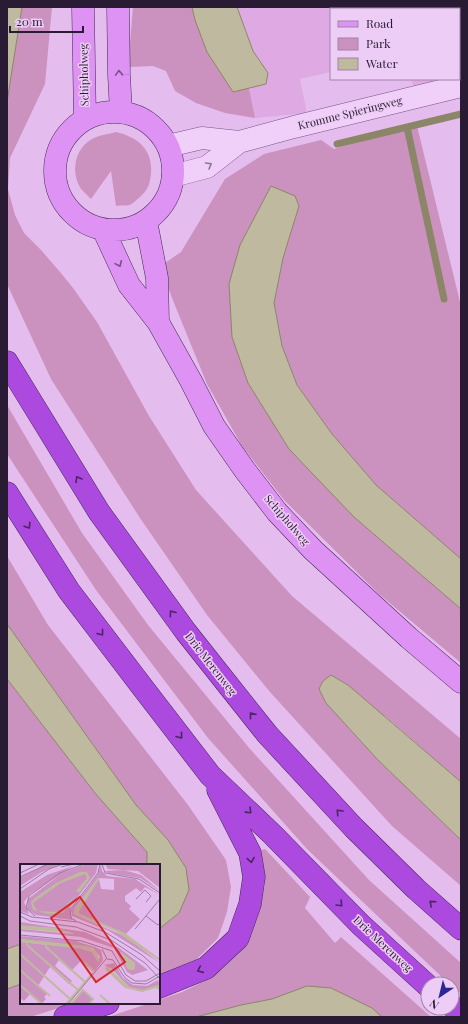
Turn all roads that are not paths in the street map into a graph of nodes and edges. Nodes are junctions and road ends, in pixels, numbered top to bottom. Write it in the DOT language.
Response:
graph roads {
  1 [pos="83,7"];
  2 [pos="118,7"];
  3 [pos="461,86"];
  4 [pos="122,112"];
  5 [pos="85,119"];
  6 [pos="240,142"];
  7 [pos="168,146"];
  8 [pos="173,176"];
  9 [pos="146,220"];
  10 [pos="103,229"];
  11 [pos="158,322"];
  12 [pos="7,362"];
  13 [pos="7,493"];
  14 [pos="461,682"];
  15 [pos="210,775"];
  16 [pos="461,929"];
  17 [pos="420,979"];
  18 [pos="160,986"];
  19 [pos="105,1004"];
  20 [pos="65,1017"];
  1 -- 5 [label="main road, Schipholweg"];
  4 -- 2 [label="main road, one-way"];
  3 -- 6 [label="street, Kromme Spieringweg"];
  4 -- 5 [label="main road"];
  4 -- 7 [label="main road"];
  5 -- 10 [label="main road"];
  6 -- 7 [label="street, Kromme Spieringweg"];
  8 -- 6 [label="street, Kromme Spieringweg, one-way"];
  7 -- 8 [label="main road"];
  8 -- 9 [label="main road"];
  9 -- 10 [label="main road"];
  9 -- 11 [label="main road, Schipholweg"];
  10 -- 11 [label="main road, Schipholweg, one-way"];
  11 -- 14 [label="main road, Schipholweg"];
  16 -- 12 [label="highway, Drie Merenweg, one-way"];
  13 -- 15 [label="highway, Drie Merenweg, one-way"];
  15 -- 17 [label="highway, Drie Merenweg, one-way"];
  15 -- 18 [label="highway, one-way"];
  19 -- 20 [label="highway"];
}
